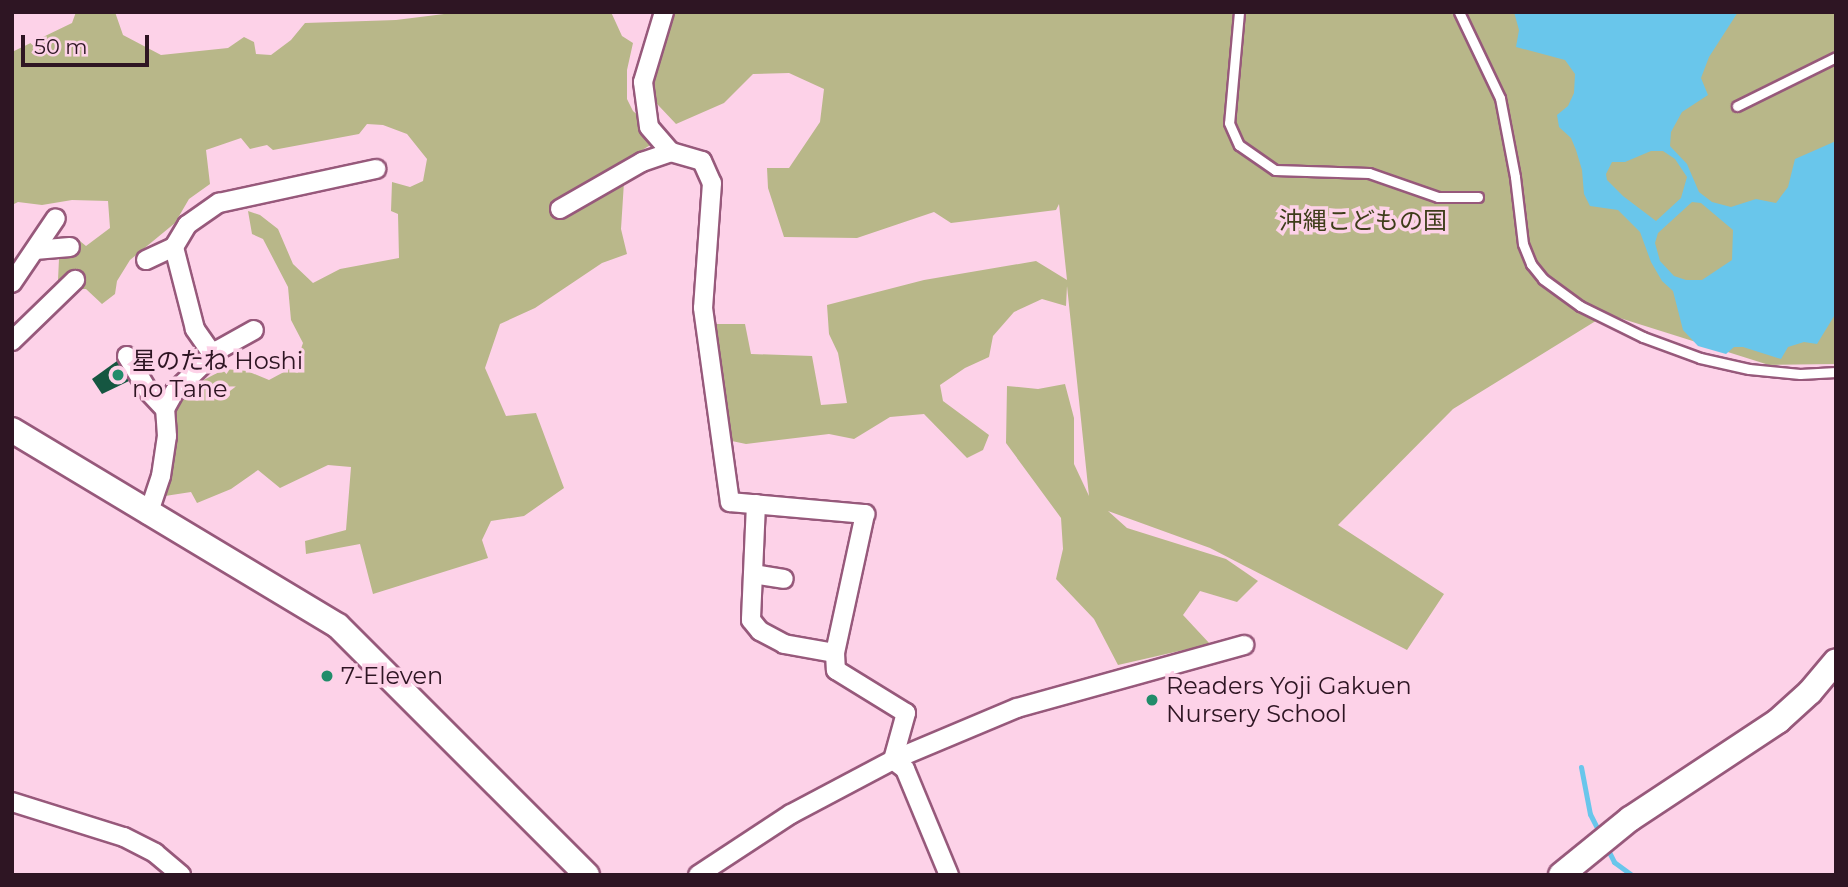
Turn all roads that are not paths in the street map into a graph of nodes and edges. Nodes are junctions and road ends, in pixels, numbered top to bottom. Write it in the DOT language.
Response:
graph roads {
  1 [pos="664,12"];
  2 [pos="1238,12"];
  3 [pos="1459,12"];
  4 [pos="1836,57"];
  5 [pos="1737,106"];
  6 [pos="670,152"];
  7 [pos="376,169"];
  8 [pos="1478,197"];
  9 [pos="560,209"];
  10 [pos="56,218"];
  11 [pos="69,247"];
  12 [pos="174,247"];
  13 [pos="34,250"];
  14 [pos="146,260"];
  15 [pos="75,281"];
  16 [pos="12,283"];
  17 [pos="254,330"];
  18 [pos="12,341"];
  19 [pos="212,355"];
  20 [pos="127,356"];
  21 [pos="1836,372"];
  22 [pos="165,410"];
  23 [pos="12,430"];
  24 [pos="756,504"];
  25 [pos="148,515"];
  26 [pos="753,574"];
  27 [pos="785,579"];
  28 [pos="1244,645"];
  29 [pos="835,653"];
  30 [pos="1836,662"];
  31 [pos="893,760"];
  32 [pos="12,802"];
  33 [pos="181,875"];
  34 [pos="587,875"];
  35 [pos="698,875"];
  36 [pos="949,875"];
  37 [pos="1561,875"];
  1 -- 6 [label="street"];
  2 -- 8 [label="lane"];
  3 -- 21 [label="lane"];
  4 -- 5 [label="lane"];
  6 -- 9 [label="street"];
  6 -- 24 [label="street"];
  7 -- 12 [label="street"];
  10 -- 13 [label="street"];
  11 -- 13 [label="street"];
  12 -- 14 [label="street"];
  12 -- 19 [label="street"];
  13 -- 16 [label="street"];
  15 -- 18 [label="street"];
  17 -- 19 [label="street"];
  19 -- 22 [label="street"];
  20 -- 22 [label="street"];
  22 -- 25 [label="street"];
  23 -- 25 [label="street"];
  24 -- 26 [label="street"];
  24 -- 29 [label="street"];
  25 -- 34 [label="street"];
  26 -- 27 [label="street"];
  26 -- 29 [label="street"];
  28 -- 31 [label="street"];
  29 -- 31 [label="street"];
  30 -- 37 [label="street"];
  31 -- 35 [label="street"];
  31 -- 36 [label="street"];
  32 -- 33 [label="street"];
}
